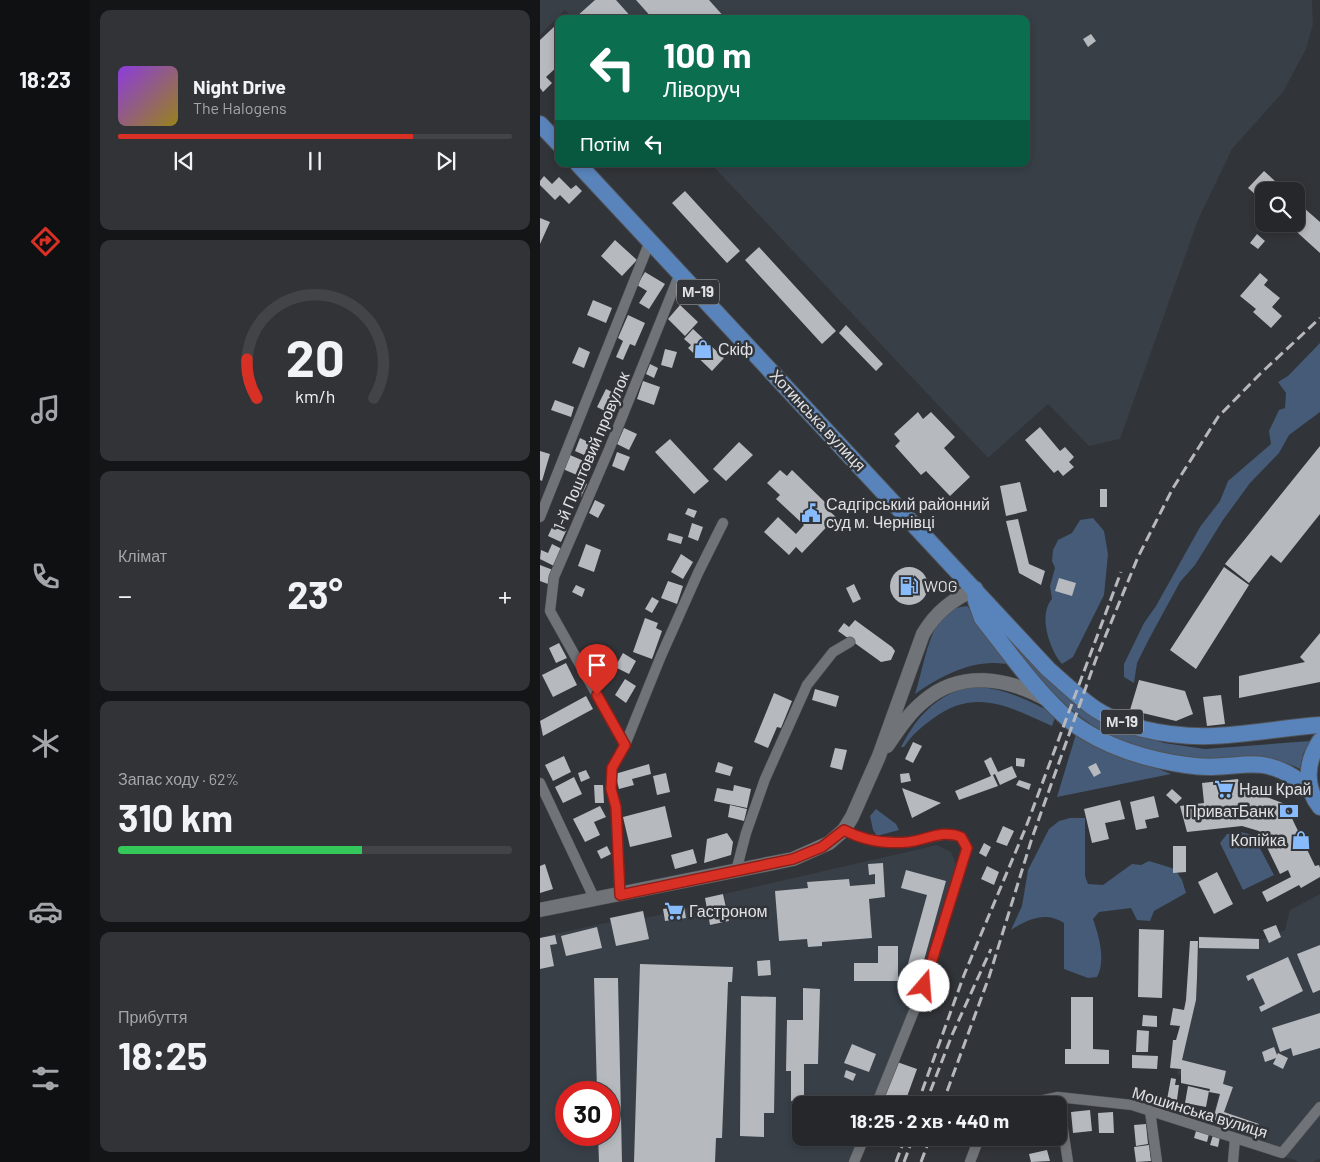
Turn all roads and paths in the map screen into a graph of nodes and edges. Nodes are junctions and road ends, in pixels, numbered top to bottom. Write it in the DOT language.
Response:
graph roads {
  1 [pos="540,124"];
  2 [pos="555,140"];
  3 [pos="581,167"];
  4 [pos="650,241"];
  5 [pos="680,273"];
  6 [pos="540,517"];
  7 [pos="723,523"];
  8 [pos="974,589"];
  9 [pos="850,642"];
  10 [pos="1052,702"];
  11 [pos="1320,725"];
  12 [pos="1320,741"];
  13 [pos="625,745"];
  14 [pos="879,756"];
  15 [pos="540,783"];
  16 [pos="1317,804"];
  17 [pos="844,830"];
  18 [pos="736,871"];
  19 [pos="620,895"];
  20 [pos="595,900"];
  21 [pos="540,910"];
  22 [pos="880,1096"];
  23 [pos="1067,1098"];
  24 [pos="1320,1107"];
  25 [pos="1150,1111"];
  26 [pos="1235,1138"];
  27 [pos="861,1146"];
  28 [pos="976,1146"];
  29 [pos="1066,1146"];
  30 [pos="1282,1158"];
  31 [pos="854,1162"];
  32 [pos="970,1162"];
  33 [pos="1068,1162"];
  34 [pos="1156,1162"];
  35 [pos="1233,1162"];
  1 -- 2 [label="highway"];
  3 -- 4 [label="highway, Хотинська вулиця / М-19"];
  4 -- 5 [label="highway, Хотинська вулиця / М-19"];
  4 -- 6 [label="street"];
  5 -- 8 [label="highway, Хотинська вулиця / М-19"];
  5 -- 13 [label="street, 1-й Поштовий провулок"];
  7 -- 13 [label="street"];
  8 -- 10 [label="highway, Хотинська вулиця / М-19"];
  8 -- 11 [label="highway, Хотинська вулиця / М-19"];
  8 -- 14 [label="main road"];
  9 -- 18 [label="street"];
  10 -- 14 [label="main road"];
  10 -- 16 [label="highway, М-19"];
  12 -- 16 [label="highway, М-19"];
  13 -- 19 [label="street"];
  14 -- 17 [label="main road"];
  15 -- 20 [label="street"];
  17 -- 18 [label="main road"];
  17 -- 22 [label="street"];
  18 -- 19 [label="main road"];
  19 -- 20 [label="main road"];
  20 -- 21 [label="main road"];
  23 -- 25 [label="street, Мошинська вулиця"];
  24 -- 30 [label="street, Мошинська вулиця"];
  25 -- 26 [label="street, Мошинська вулиця"];
  25 -- 34 [label="street"];
  26 -- 30 [label="street, Мошинська вулиця"];
  26 -- 35 [label="street"];
  27 -- 31 [label="street"];
  28 -- 32 [label="street"];
  29 -- 33 [label="street"];
}
